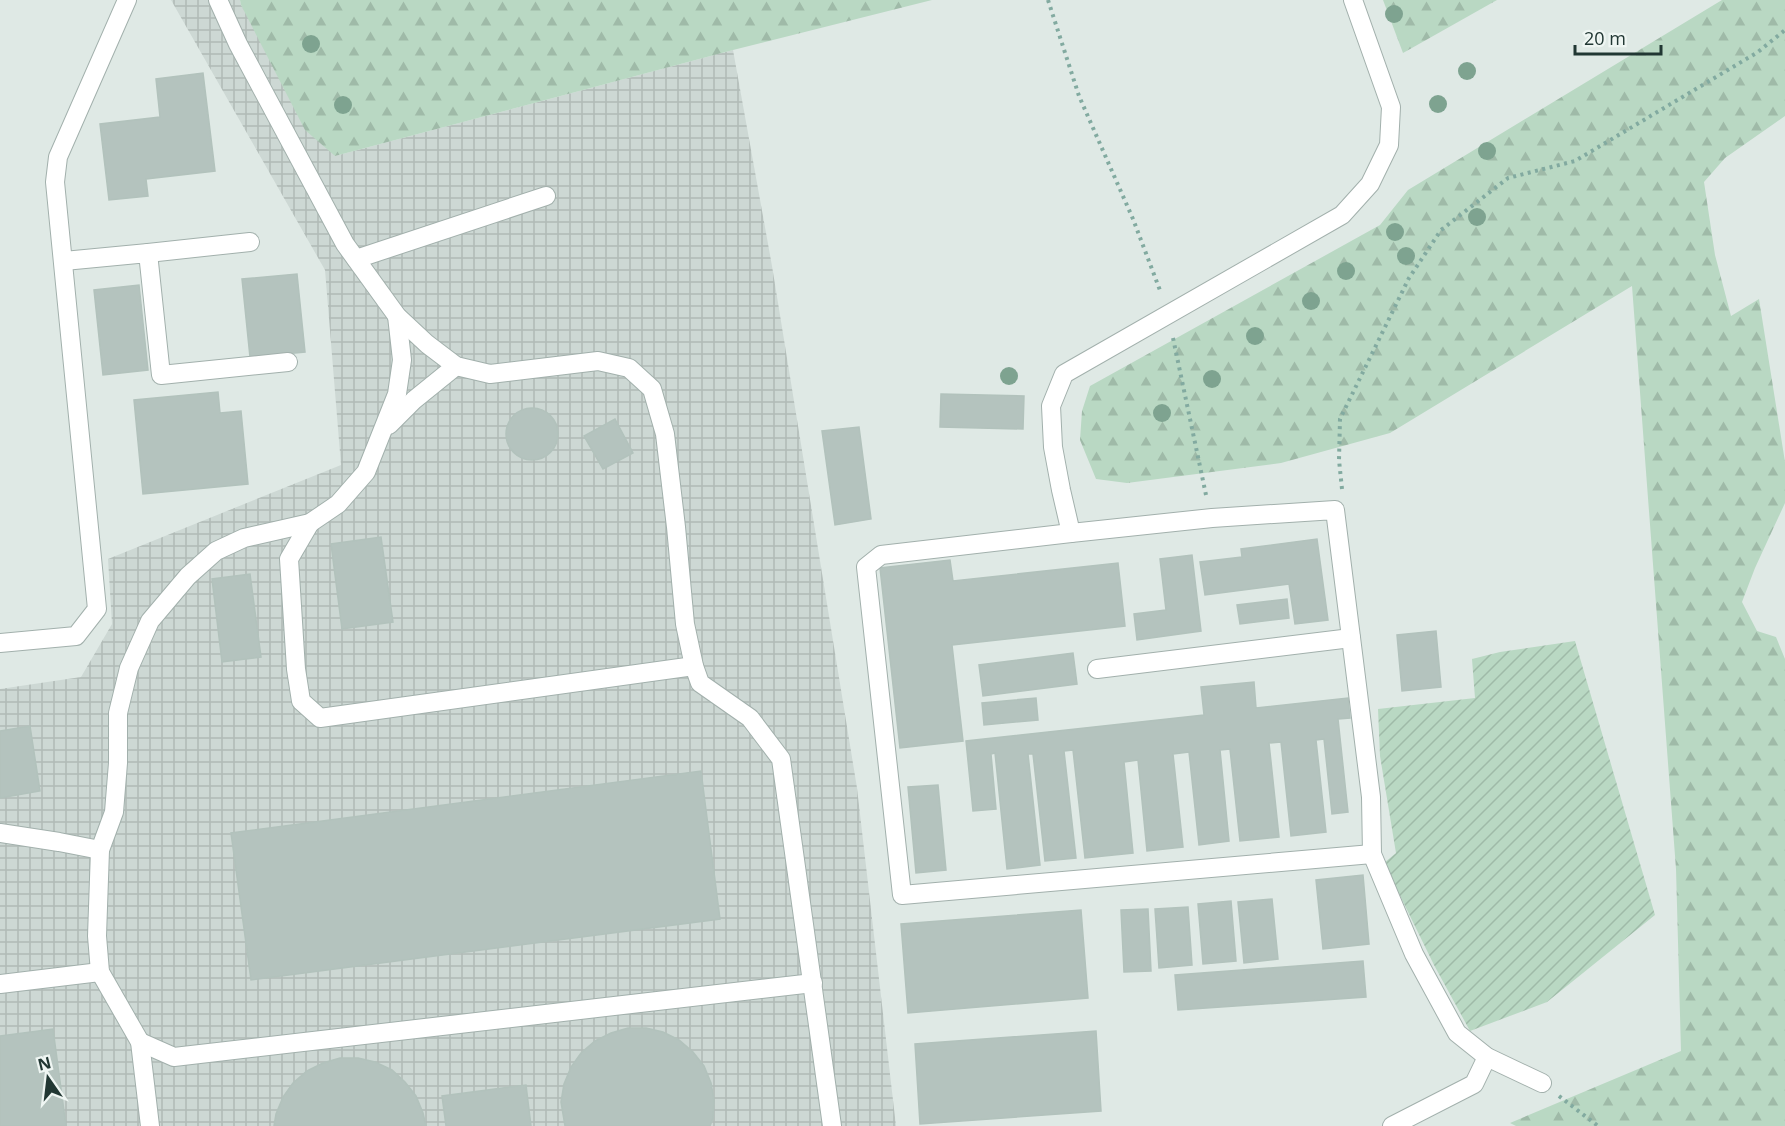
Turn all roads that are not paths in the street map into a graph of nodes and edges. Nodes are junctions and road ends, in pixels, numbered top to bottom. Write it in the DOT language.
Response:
graph roads {
  1 [pos="126,0"];
  2 [pos="218,0"];
  3 [pos="1353,0"];
  4 [pos="546,196"];
  5 [pos="250,242"];
  6 [pos="148,253"];
  7 [pos="356,259"];
  8 [pos="64,261"];
  9 [pos="398,316"];
  10 [pos="288,362"];
  11 [pos="456,366"];
  12 [pos="384,430"];
  13 [pos="310,523"];
  14 [pos="1071,533"];
  15 [pos="1351,638"];
  16 [pos="0,643"];
  17 [pos="694,666"];
  18 [pos="1097,669"];
  19 [pos="0,833"];
  20 [pos="100,850"];
  21 [pos="1372,854"];
  22 [pos="100,972"];
  23 [pos="813,983"];
  24 [pos="0,984"];
  25 [pos="140,1042"];
  26 [pos="1488,1057"];
  27 [pos="1542,1083"];
  28 [pos="150,1126"];
  29 [pos="832,1126"];
  30 [pos="1392,1126"];
  1 -- 8 [label="lane"];
  2 -- 7 [label="lane"];
  3 -- 14 [label="lane"];
  4 -- 7 [label="lane"];
  5 -- 6 [label="lane"];
  6 -- 8 [label="lane"];
  6 -- 10 [label="lane"];
  7 -- 9 [label="lane"];
  8 -- 16 [label="lane"];
  9 -- 11 [label="lane"];
  9 -- 12 [label="lane"];
  11 -- 12 [label="lane"];
  11 -- 17 [label="lane"];
  12 -- 13 [label="lane"];
  13 -- 17 [label="lane"];
  13 -- 20 [label="lane"];
  14 -- 15 [label="lane"];
  14 -- 21 [label="lane"];
  15 -- 18 [label="lane"];
  15 -- 21 [label="lane"];
  17 -- 23 [label="lane"];
  19 -- 20 [label="lane"];
  20 -- 22 [label="lane"];
  21 -- 26 [label="lane"];
  22 -- 24 [label="lane"];
  22 -- 25 [label="lane"];
  23 -- 25 [label="lane"];
  23 -- 29 [label="lane"];
  25 -- 28 [label="lane"];
  26 -- 27 [label="lane"];
  26 -- 30 [label="lane"];
}
